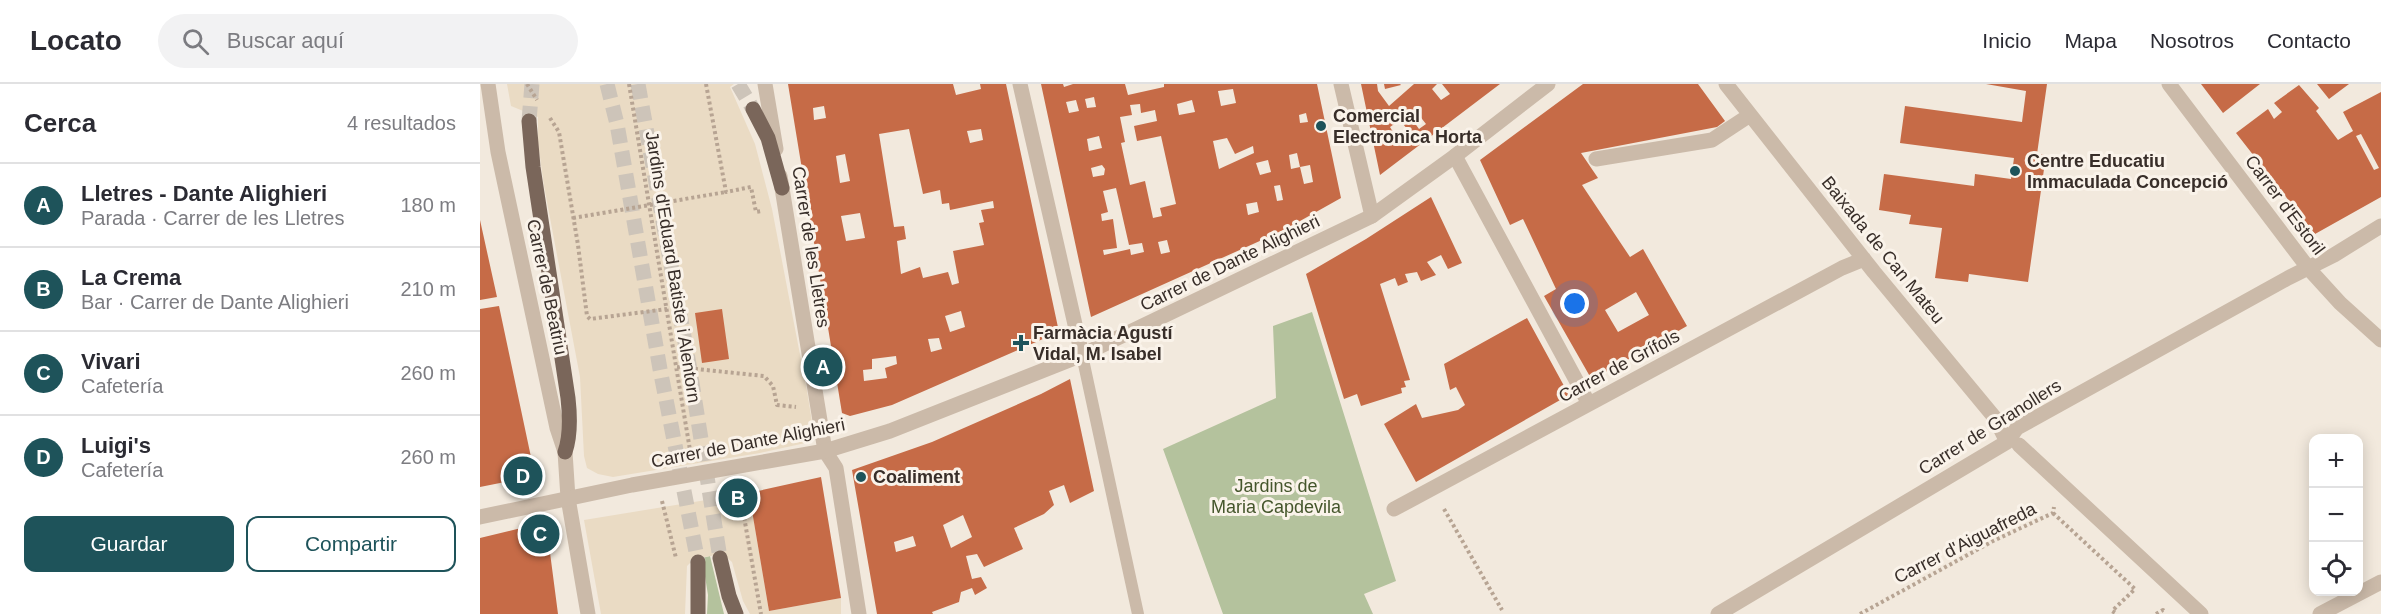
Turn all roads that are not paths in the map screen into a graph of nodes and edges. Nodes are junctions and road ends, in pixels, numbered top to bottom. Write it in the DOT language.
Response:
graph roads {
  1 [pos="488,84"];
  2 [pos="765,84"];
  3 [pos="1020,84"];
  4 [pos="1341,84"];
  5 [pos="1548,84"];
  6 [pos="1726,84"];
  7 [pos="2169,84"];
  8 [pos="753,109"];
  9 [pos="1750,115"];
  10 [pos="529,121"];
  11 [pos="1455,156"];
  12 [pos="1596,159"];
  13 [pos="782,188"];
  14 [pos="1372,216"];
  15 [pos="2381,226"];
  16 [pos="1864,259"];
  17 [pos="2309,269"];
  18 [pos="2381,340"];
  19 [pos="1082,355"];
  20 [pos="1589,405"];
  21 [pos="2013,443"];
  22 [pos="825,451"];
  23 [pos="565,452"];
  24 [pos="568,498"];
  25 [pos="1394,509"];
  26 [pos="480,517"];
  27 [pos="720,558"];
  28 [pos="698,562"];
  29 [pos="2381,582"];
  30 [pos="588,614"];
  31 [pos="698,614"];
  32 [pos="736,614"];
  33 [pos="859,614"];
  34 [pos="1138,614"];
  35 [pos="1718,614"];
  36 [pos="2201,614"];
  37 [pos="2320,614"];
  1 -- 23 [label="street, Carrer de Beatriu"];
  2 -- 13 [label="street, Carrer de les Lletres"];
  3 -- 19 [label="street"];
  4 -- 14 [label="street"];
  5 -- 11 [label="street, Carrer de Dante Alighieri"];
  6 -- 9 [label="street, Baixada de Can Mateu"];
  7 -- 17 [label="street, Carrer d'Estoril"];
  8 -- 13 [label="main road"];
  9 -- 12 [label="street"];
  9 -- 16 [label="street, Baixada de Can Mateu"];
  10 -- 23 [label="main road"];
  11 -- 14 [label="street, Carrer de Dante Alighieri"];
  11 -- 20 [label="street"];
  13 -- 22 [label="street, Carrer de les Lletres"];
  14 -- 19 [label="street, Carrer de Dante Alighieri"];
  15 -- 17 [label="street, Carrer de Granollers"];
  16 -- 20 [label="street, Carrer de Grífols"];
  16 -- 21 [label="street, Baixada de Can Mateu"];
  17 -- 18 [label="street, Carrer d'Estoril"];
  17 -- 21 [label="street, Carrer de Granollers"];
  19 -- 22 [label="street, Carrer de Dante Alighieri"];
  19 -- 34 [label="lane"];
  20 -- 25 [label="street, Carrer de Grífols"];
  21 -- 35 [label="street, Carrer de Granollers"];
  21 -- 36 [label="street, Baixada de Can Mateu"];
  22 -- 24 [label="street, Carrer de Dante Alighieri"];
  22 -- 33 [label="street, Carrer de les Lletres"];
  23 -- 24 [label="street, Carrer de Beatriu"];
  24 -- 26 [label="street, Carrer de Dante Alighieri"];
  24 -- 30 [label="street, Carrer de Beatriu"];
  27 -- 32 [label="main road"];
  28 -- 31 [label="main road"];
  29 -- 37 [label="street"];
}
